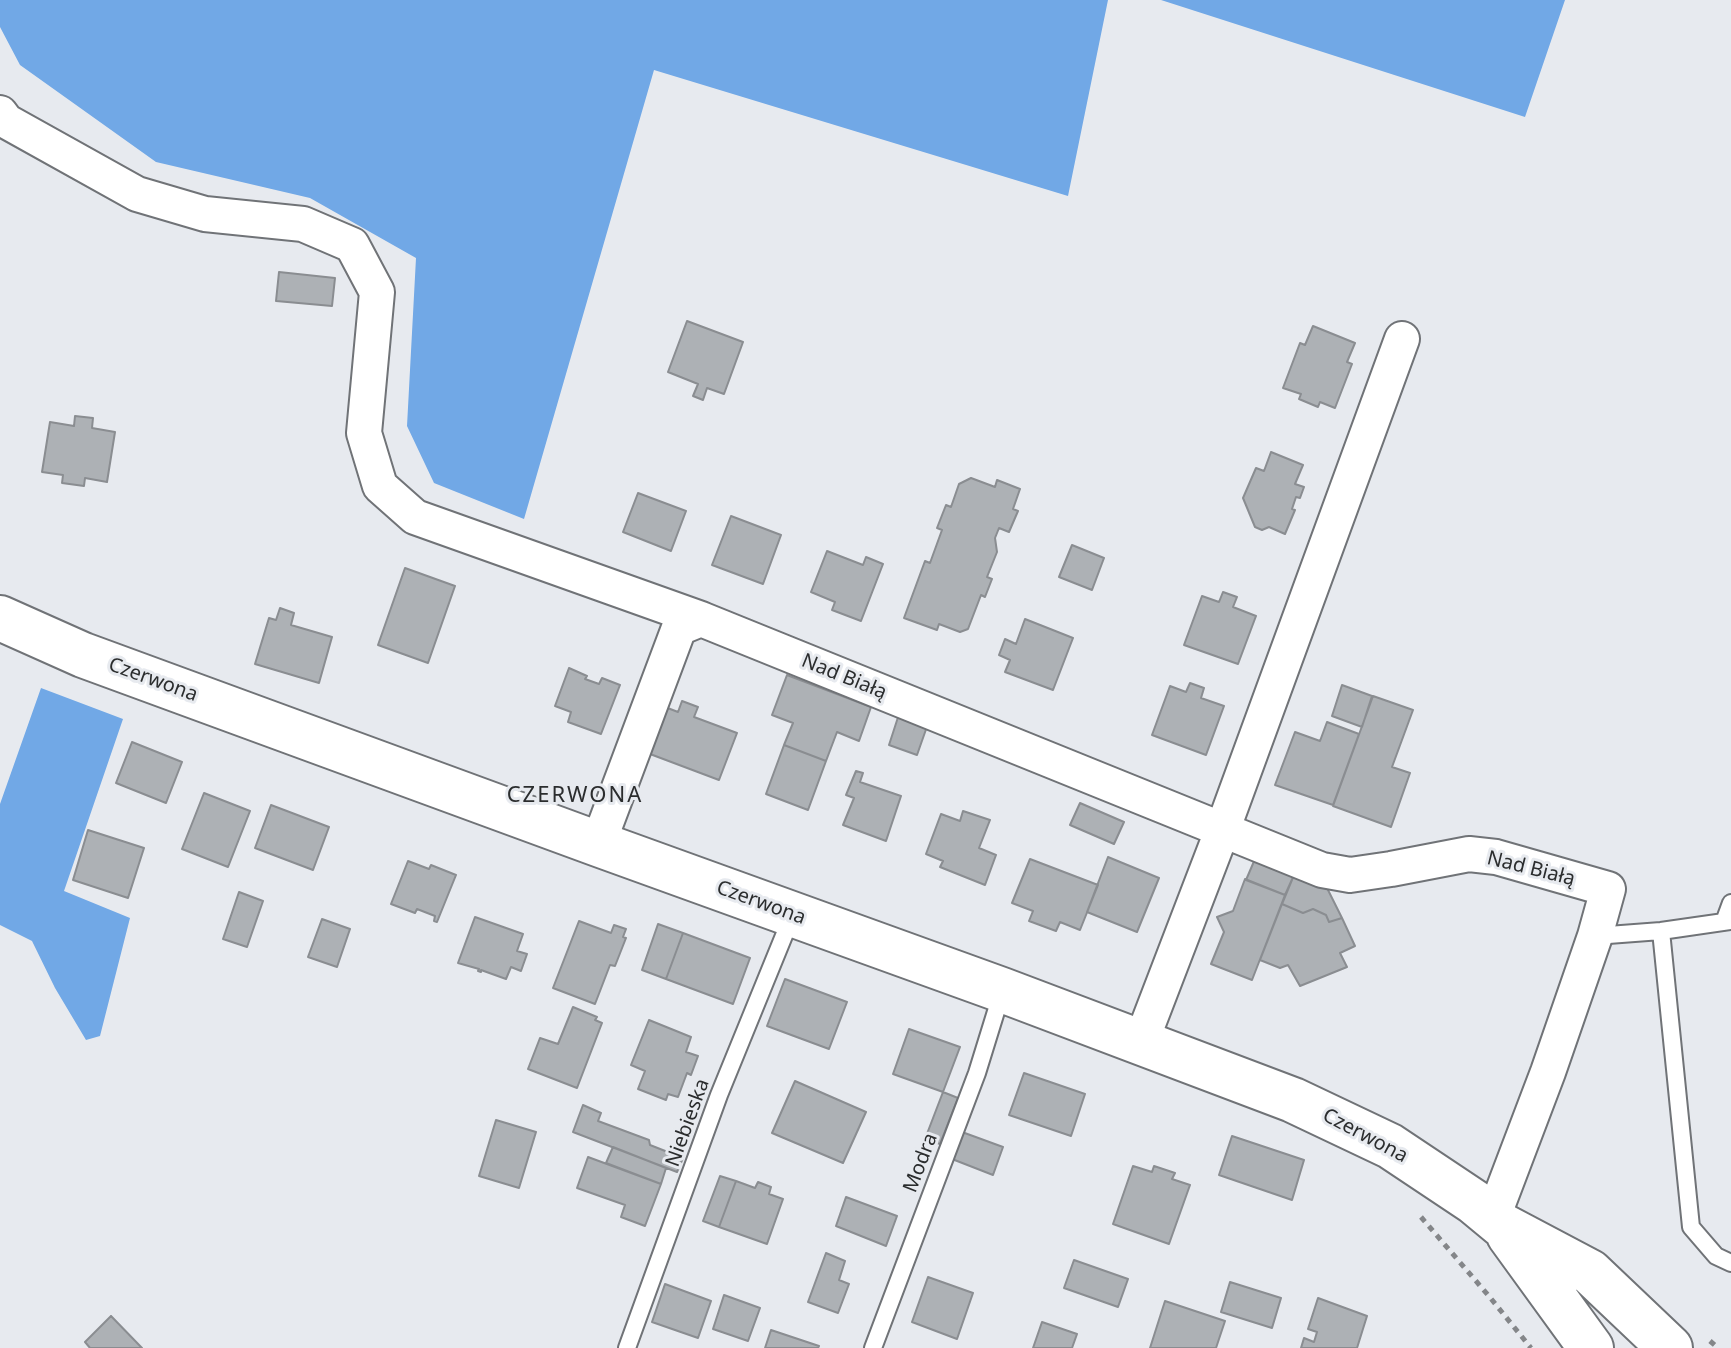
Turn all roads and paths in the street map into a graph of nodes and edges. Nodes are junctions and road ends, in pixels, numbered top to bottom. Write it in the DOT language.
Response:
graph roads {
  1 [pos="3,117"];
  2 [pos="1402,339"];
  3 [pos="0,618"];
  4 [pos="701,619"];
  5 [pos="1222,831"];
  6 [pos="598,844"];
  7 [pos="1731,903"];
  8 [pos="792,914"];
  9 [pos="1727,921"];
  10 [pos="1661,931"];
  11 [pos="1595,936"];
  12 [pos="1002,990"];
  13 [pos="1141,1042"];
  14 [pos="1498,1222"];
  15 [pos="1731,1263"];
  16 [pos="627,1348"];
  17 [pos="873,1348"];
  18 [pos="1591,1348"];
  19 [pos="1670,1348"];
  1 -- 4 [label="street, Nad Białą"];
  2 -- 5 [label="street"];
  3 -- 6 [label="main road, Czerwona"];
  4 -- 5 [label="street, Nad Białą"];
  4 -- 6 [label="street"];
  5 -- 11 [label="street, Nad Białą"];
  5 -- 13 [label="street"];
  6 -- 8 [label="main road, Czerwona"];
  7 -- 9 [label="lane"];
  8 -- 12 [label="main road, Czerwona"];
  8 -- 16 [label="lane, Niebieska"];
  9 -- 10 [label="lane"];
  10 -- 11 [label="lane"];
  10 -- 15 [label="lane"];
  11 -- 14 [label="street"];
  12 -- 13 [label="main road, Czerwona"];
  12 -- 17 [label="lane, Modra"];
  13 -- 14 [label="main road, Czerwona"];
  14 -- 18 [label="main road, Czerwona"];
  14 -- 19 [label="main road, Czerwona"];
}
